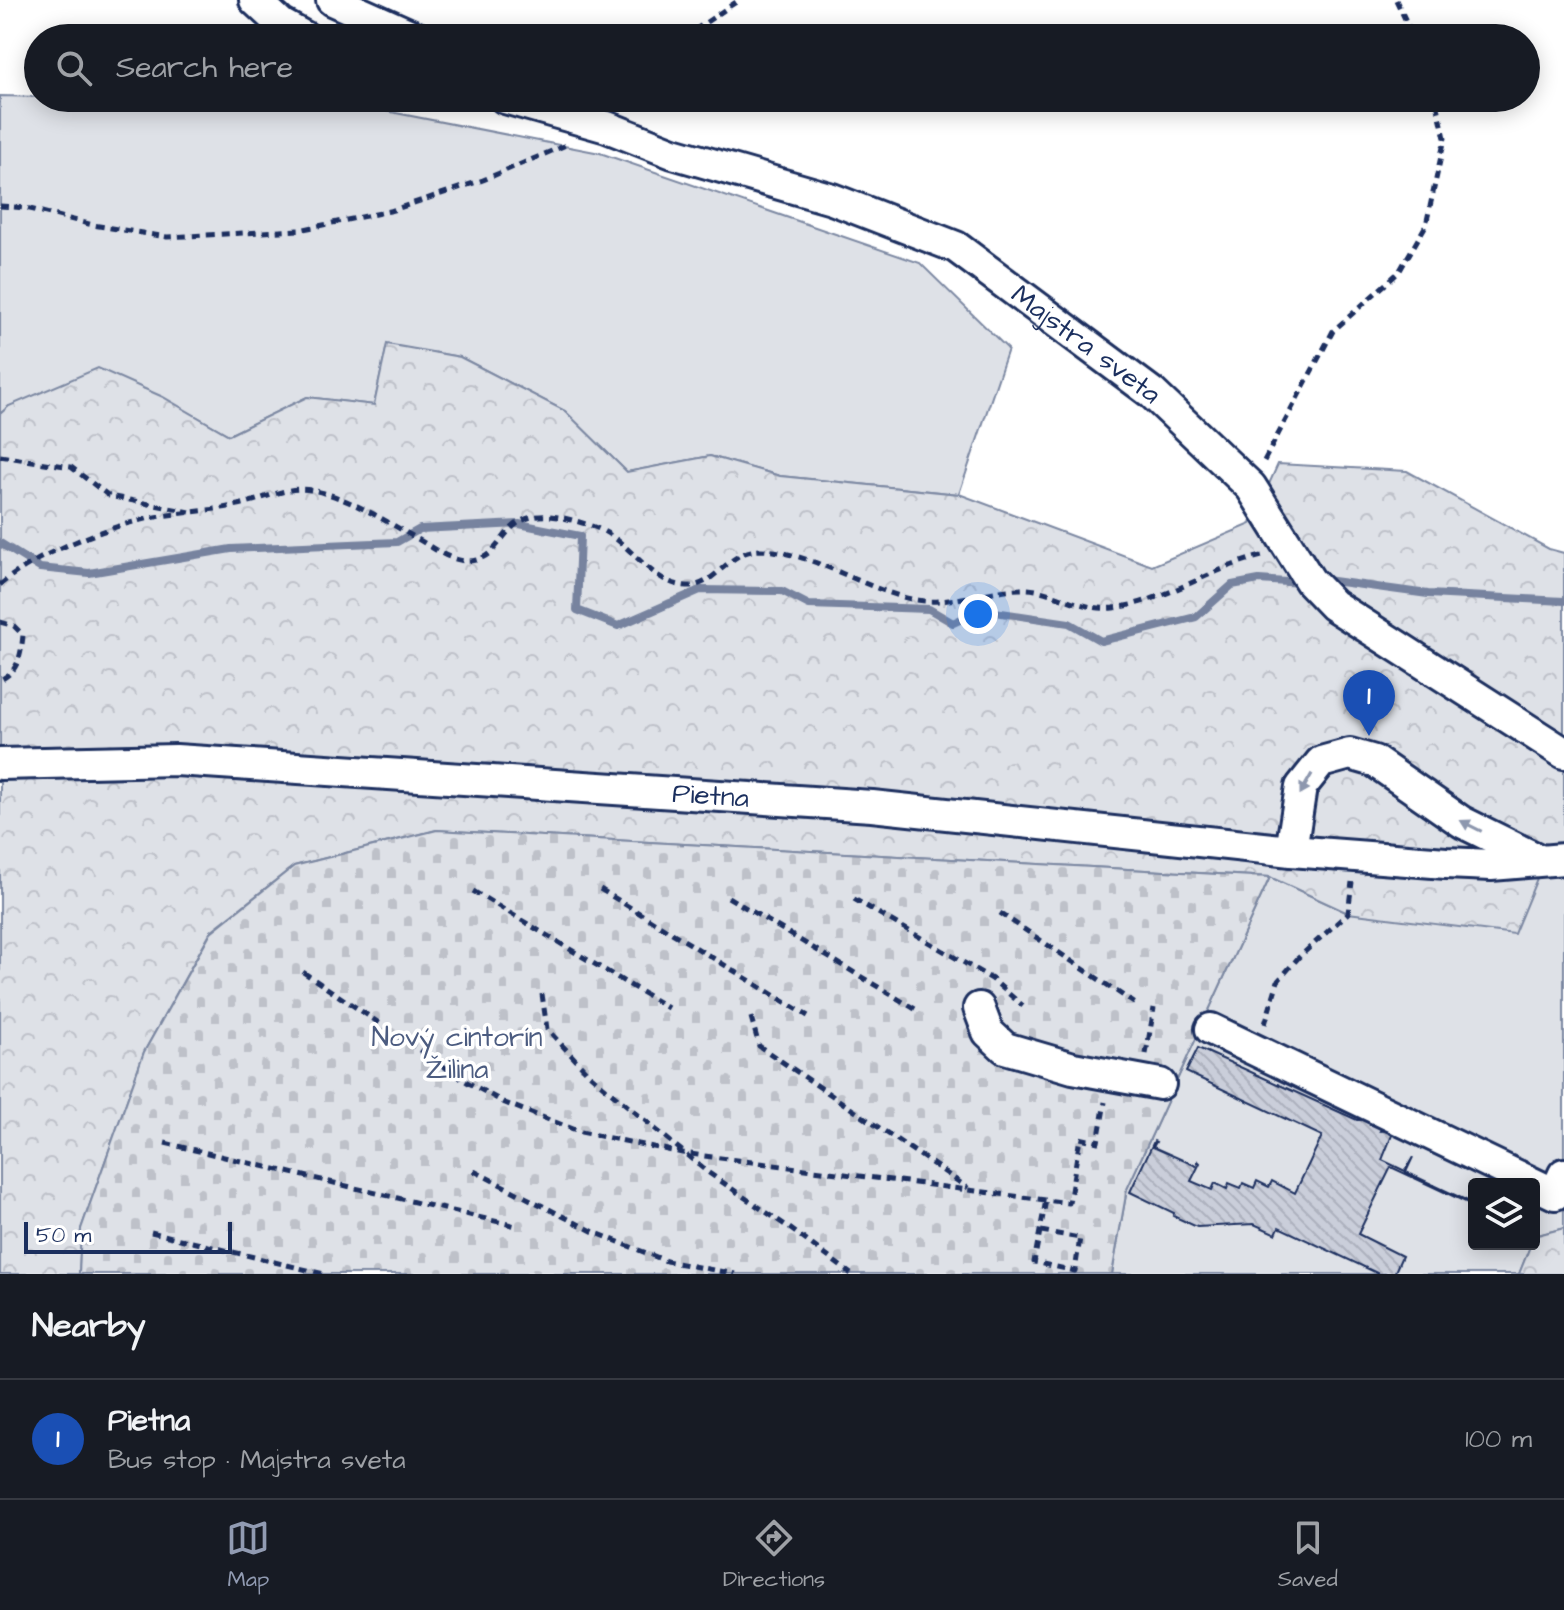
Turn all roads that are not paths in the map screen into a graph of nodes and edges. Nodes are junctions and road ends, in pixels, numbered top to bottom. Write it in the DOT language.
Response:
graph roads {
  1 [pos="255,0"];
  2 [pos="332,0"];
  3 [pos="281,24"];
  4 [pos="386,24"];
  5 [pos="554,112"];
  6 [pos="1564,753"];
  7 [pos="0,764"];
  8 [pos="1291,851"];
  9 [pos="1553,860"];
  10 [pos="979,1008"];
  11 [pos="1211,1029"];
  12 [pos="1151,1082"];
  13 [pos="1564,1174"];
  1 -- 3 [label="street"];
  2 -- 4 [label="street"];
  5 -- 6 [label="street, Majstra sveta"];
  7 -- 8 [label="street, Pietna"];
  8 -- 9 [label="street, Pietna"];
  9 -- 8 [label="street, one-way"];
  10 -- 12 [label="street"];
  11 -- 13 [label="street"];
}
